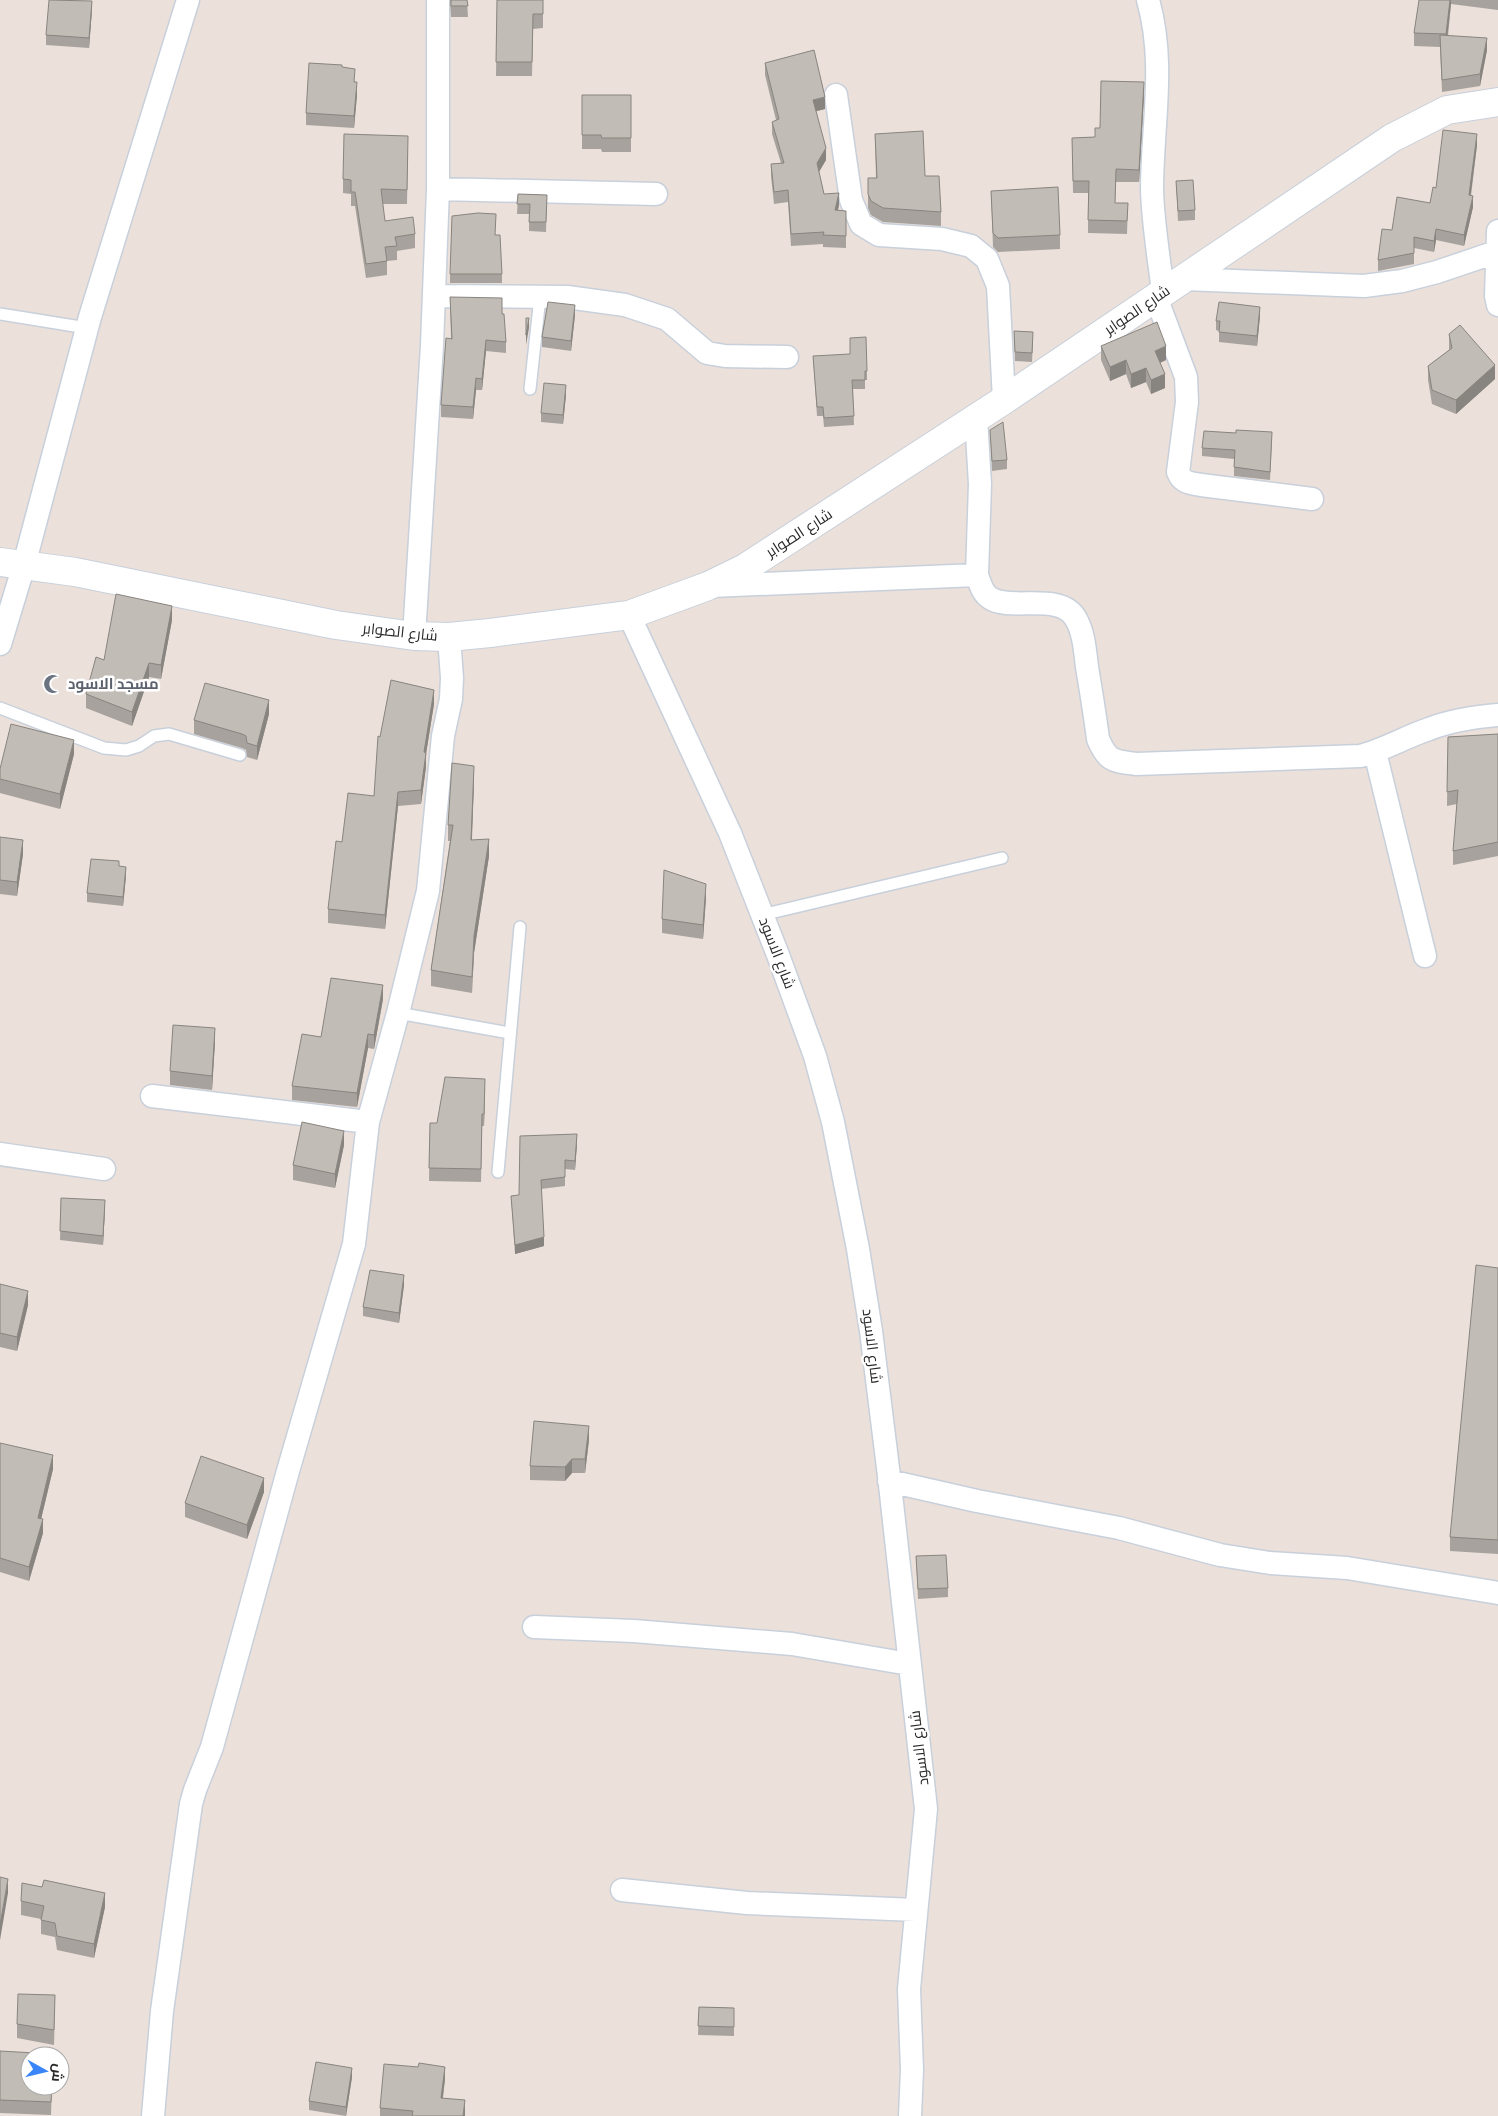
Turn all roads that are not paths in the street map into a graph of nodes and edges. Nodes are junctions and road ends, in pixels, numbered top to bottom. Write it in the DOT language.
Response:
graph roads {
  1 [pos="188,0"];
  2 [pos="438,0"];
  3 [pos="1148,0"];
  4 [pos="836,95"];
  5 [pos="1498,102"];
  6 [pos="438,189"];
  7 [pos="656,194"];
  8 [pos="1497,241"];
  9 [pos="1168,290"];
  10 [pos="434,296"];
  11 [pos="540,297"];
  12 [pos="1498,305"];
  13 [pos="0,314"];
  14 [pos="87,328"];
  15 [pos="787,357"];
  16 [pos="530,389"];
  17 [pos="1004,400"];
  18 [pos="976,418"];
  19 [pos="1312,499"];
  20 [pos="12,563"];
  21 [pos="977,575"];
  22 [pos="708,586"];
  23 [pos="629,615"];
  24 [pos="414,636"];
  25 [pos="449,637"];
  26 [pos="0,644"];
  27 [pos="0,708"];
  28 [pos="1498,715"];
  29 [pos="1375,752"];
  30 [pos="240,755"];
  31 [pos="1002,858"];
  32 [pos="762,915"];
  33 [pos="520,927"];
  34 [pos="1425,956"];
  35 [pos="398,1013"];
  36 [pos="510,1033"];
  37 [pos="152,1096"];
  38 [pos="368,1122"];
  39 [pos="0,1154"];
  40 [pos="104,1170"];
  41 [pos="498,1172"];
  42 [pos="890,1481"];
  43 [pos="1498,1593"];
  44 [pos="534,1627"];
  45 [pos="909,1664"];
  46 [pos="622,1890"];
  47 [pos="916,1910"];
  48 [pos="153,2116"];
  49 [pos="910,2116"];
  1 -- 14 [label="street"];
  2 -- 6 [label="street"];
  3 -- 9 [label="street"];
  4 -- 17 [label="street"];
  5 -- 9 [label="street, شارع الصوابر"];
  6 -- 7 [label="street"];
  6 -- 10 [label="street"];
  8 -- 9 [label="street"];
  8 -- 12 [label="street"];
  9 -- 17 [label="street, شارع الصوابر"];
  9 -- 19 [label="street"];
  10 -- 11 [label="street"];
  10 -- 24 [label="street"];
  11 -- 15 [label="street"];
  11 -- 16 [label="lane"];
  13 -- 14 [label="lane"];
  14 -- 20 [label="street"];
  17 -- 18 [label="street, شارع الصوابر"];
  18 -- 21 [label="street"];
  18 -- 22 [label="street, شارع الصوابر"];
  20 -- 24 [label="street, شارع الصوابر"];
  20 -- 26 [label="street"];
  21 -- 22 [label="street"];
  21 -- 29 [label="street"];
  22 -- 23 [label="street, شارع الصوابر"];
  23 -- 25 [label="street, شارع الصوابر"];
  23 -- 32 [label="street, شارع الاسود"];
  24 -- 25 [label="street, شارع الصوابر"];
  25 -- 35 [label="street"];
  27 -- 30 [label="lane"];
  28 -- 29 [label="street"];
  29 -- 34 [label="street"];
  31 -- 32 [label="lane"];
  32 -- 42 [label="street, شارع الاسود"];
  33 -- 36 [label="lane"];
  35 -- 36 [label="lane"];
  35 -- 38 [label="street"];
  36 -- 41 [label="lane"];
  37 -- 38 [label="street"];
  38 -- 48 [label="street"];
  39 -- 40 [label="street"];
  42 -- 43 [label="street"];
  42 -- 45 [label="street, شارع الاسود"];
  44 -- 45 [label="street"];
  45 -- 47 [label="street, شارع الاسود"];
  46 -- 47 [label="street"];
  47 -- 49 [label="street, شارع الاسود"];
}
